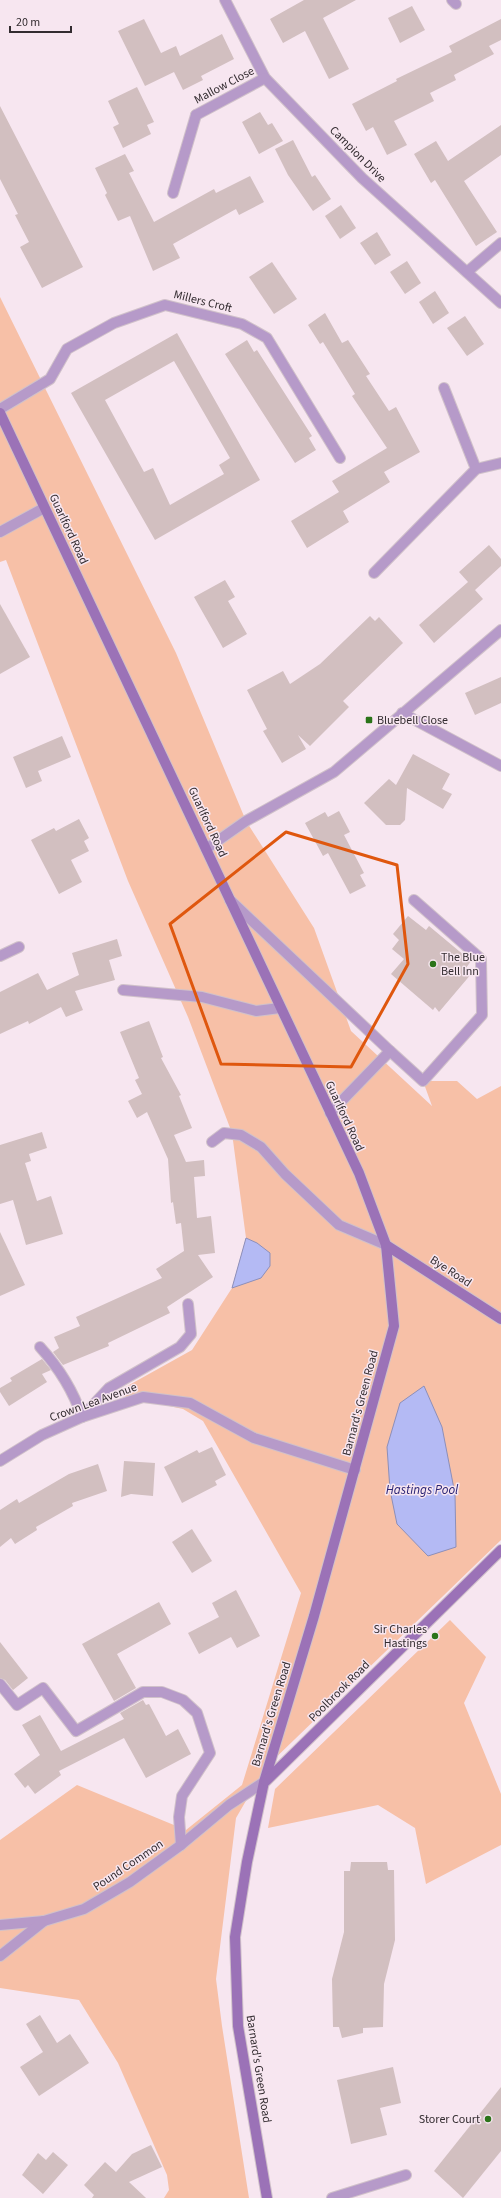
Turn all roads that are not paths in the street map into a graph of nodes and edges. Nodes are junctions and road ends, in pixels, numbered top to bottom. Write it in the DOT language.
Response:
graph roads {
  1 [pos="226,0"];
  2 [pos="265,78"];
  3 [pos="173,193"];
  4 [pos="501,243"];
  5 [pos="467,272"];
  6 [pos="501,303"];
  7 [pos="444,388"];
  8 [pos="0,409"];
  9 [pos="0,414"];
  10 [pos="340,458"];
  11 [pos="501,463"];
  12 [pos="476,469"];
  13 [pos="44,508"];
  14 [pos="0,532"];
  15 [pos="374,573"];
  16 [pos="501,630"];
  17 [pos="402,713"];
  18 [pos="501,766"];
  19 [pos="206,850"];
  20 [pos="229,899"];
  21 [pos="414,900"];
  22 [pos="18,947"];
  23 [pos="0,956"];
  24 [pos="123,990"];
  25 [pos="280,1008"];
  26 [pos="390,1051"];
  27 [pos="330,1113"];
  28 [pos="212,1142"];
  29 [pos="386,1244"];
  30 [pos="188,1304"];
  31 [pos="501,1319"];
  32 [pos="40,1347"];
  33 [pos="82,1417"];
  34 [pos="0,1461"];
  35 [pos="355,1470"];
  36 [pos="501,1550"];
  37 [pos="0,1684"];
  38 [pos="264,1782"];
  39 [pos="181,1845"];
  40 [pos="44,1921"];
  41 [pos="0,1925"];
  42 [pos="0,1956"];
  43 [pos="406,2175"];
  44 [pos="267,2198"];
  45 [pos="332,2198"];
  1 -- 2 [label="street, Campion Drive"];
  2 -- 3 [label="street, Mallow Close"];
  2 -- 5 [label="street, Campion Drive"];
  4 -- 5 [label="street"];
  5 -- 6 [label="street, Campion Drive"];
  7 -- 12 [label="street"];
  8 -- 10 [label="street, Millers Croft"];
  9 -- 13 [label="main road, Guarlford Road"];
  11 -- 12 [label="street"];
  12 -- 15 [label="street"];
  13 -- 14 [label="street"];
  13 -- 19 [label="main road, Guarlford Road"];
  16 -- 17 [label="street"];
  17 -- 18 [label="street"];
  17 -- 19 [label="street"];
  19 -- 20 [label="main road, Guarlford Road"];
  20 -- 25 [label="main road, Guarlford Road"];
  20 -- 26 [label="street"];
  21 -- 26 [label="street"];
  22 -- 23 [label="street"];
  24 -- 25 [label="street"];
  25 -- 27 [label="main road, Guarlford Road"];
  26 -- 27 [label="street"];
  27 -- 29 [label="main road, Guarlford Road"];
  28 -- 29 [label="street"];
  29 -- 31 [label="main road, Bye Road"];
  29 -- 35 [label="main road, Barnard's Green Road"];
  30 -- 33 [label="street"];
  32 -- 33 [label="street"];
  33 -- 34 [label="street, Crown Lea Avenue"];
  33 -- 35 [label="street, Crown Lea Avenue"];
  35 -- 38 [label="main road, Barnard's Green Road"];
  36 -- 38 [label="main road, Poolbrook Road"];
  37 -- 39 [label="street"];
  38 -- 39 [label="street, Pound Common"];
  38 -- 44 [label="main road, Barnard's Green Road"];
  39 -- 40 [label="street, Pound Common"];
  40 -- 41 [label="street"];
  40 -- 42 [label="street, Pound Common"];
  43 -- 45 [label="street"];
}
